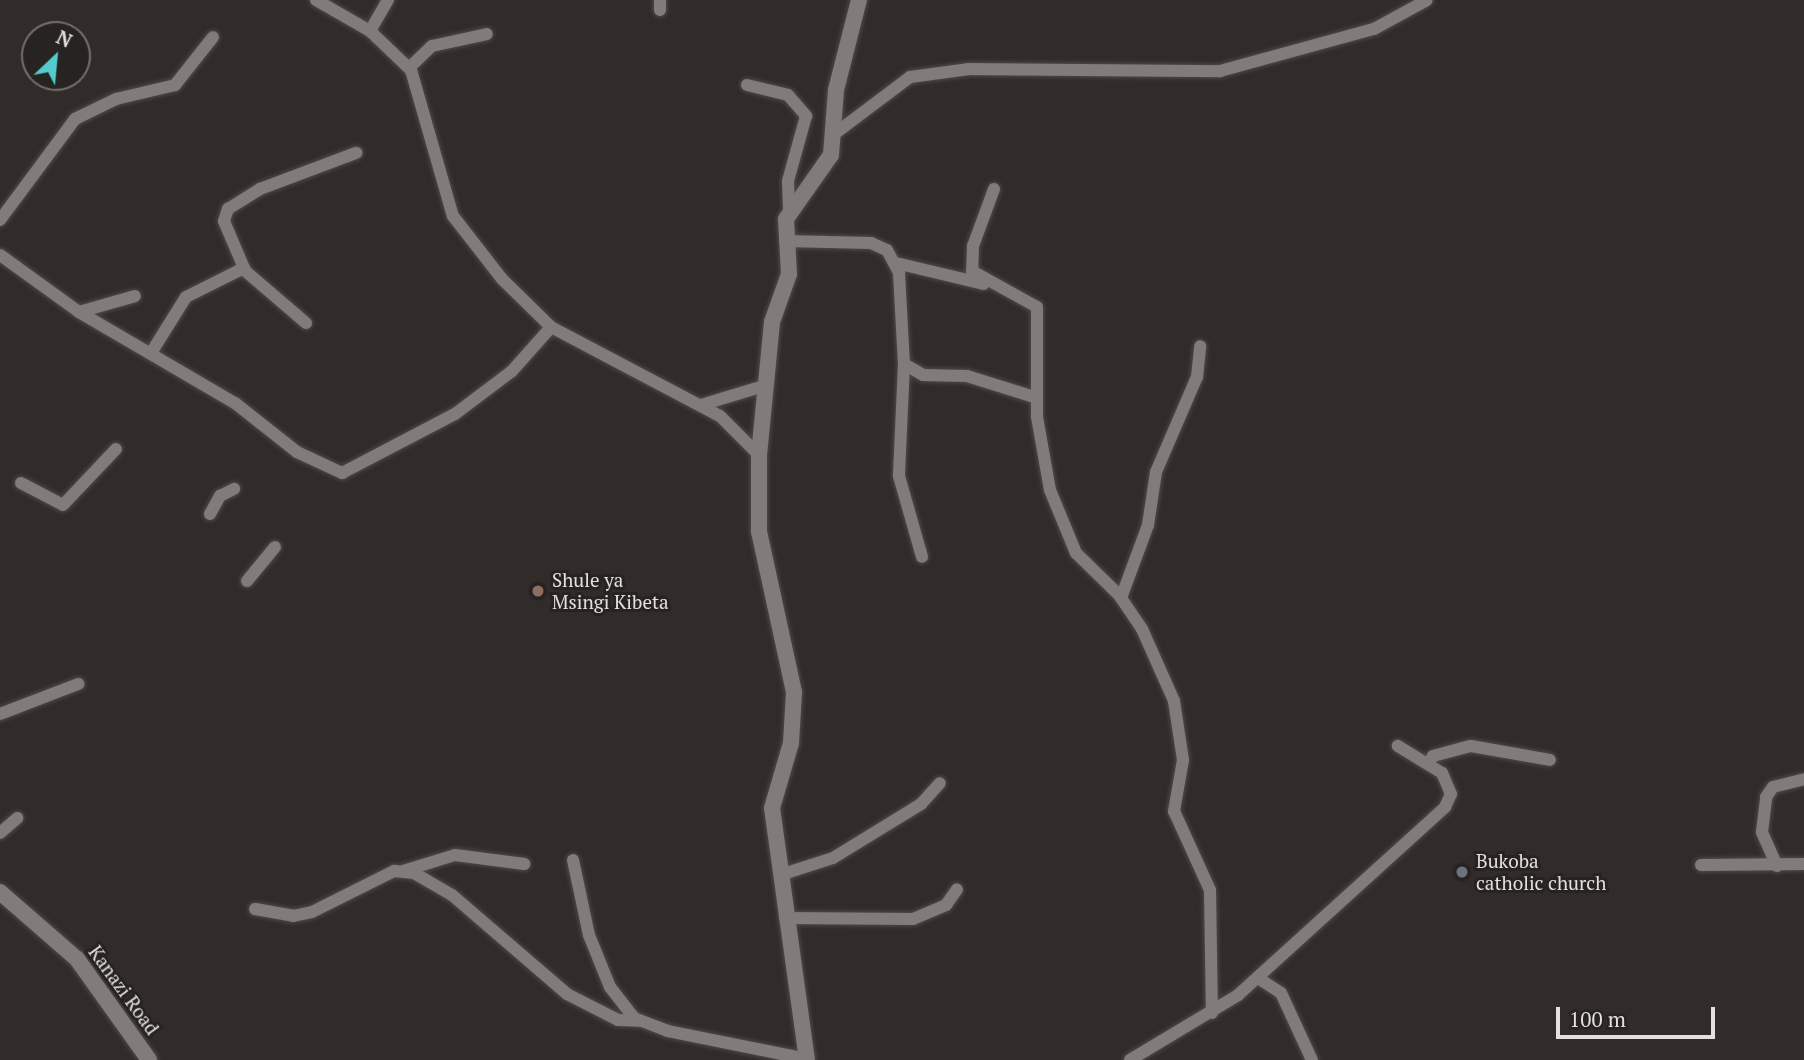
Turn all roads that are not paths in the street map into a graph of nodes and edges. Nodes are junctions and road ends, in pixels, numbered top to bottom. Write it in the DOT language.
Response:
graph roads {
  1 [pos="316,0"];
  2 [pos="388,0"];
  3 [pos="859,0"];
  4 [pos="1427,0"];
  5 [pos="370,31"];
  6 [pos="486,34"];
  7 [pos="213,37"];
  8 [pos="409,68"];
  9 [pos="747,85"];
  10 [pos="833,135"];
  11 [pos="356,153"];
  12 [pos="994,189"];
  13 [pos="789,211"];
  14 [pos="0,220"];
  15 [pos="785,241"];
  16 [pos="0,256"];
  17 [pos="896,263"];
  18 [pos="243,269"];
  19 [pos="994,286"];
  20 [pos="135,296"];
  21 [pos="79,312"];
  22 [pos="306,323"];
  23 [pos="551,327"];
  24 [pos="1200,346"];
  25 [pos="151,353"];
  26 [pos="904,364"];
  27 [pos="766,385"];
  28 [pos="1037,398"];
  29 [pos="701,405"];
  30 [pos="116,449"];
  31 [pos="758,455"];
  32 [pos="21,483"];
  33 [pos="234,489"];
  34 [pos="210,514"];
  35 [pos="275,547"];
  36 [pos="922,557"];
  37 [pos="247,582"];
  38 [pos="1121,598"];
  39 [pos="78,684"];
  40 [pos="0,714"];
  41 [pos="1398,746"];
  42 [pos="1550,760"];
  43 [pos="1429,763"];
  44 [pos="1804,779"];
  45 [pos="940,783"];
  46 [pos="17,818"];
  47 [pos="0,833"];
  48 [pos="573,860"];
  49 [pos="524,864"];
  50 [pos="1804,864"];
  51 [pos="1701,865"];
  52 [pos="1777,866"];
  53 [pos="403,871"];
  54 [pos="780,874"];
  55 [pos="957,889"];
  56 [pos="0,892"];
  57 [pos="255,909"];
  58 [pos="785,918"];
  59 [pos="1258,978"];
  60 [pos="1212,1013"];
  61 [pos="641,1021"];
  62 [pos="149,1060"];
  63 [pos="807,1060"];
  64 [pos="1129,1060"];
  65 [pos="1312,1060"];
  1 -- 5 [label="street"];
  2 -- 5 [label="street"];
  3 -- 10 [label="street"];
  4 -- 10 [label="street"];
  5 -- 8 [label="street"];
  6 -- 8 [label="street"];
  7 -- 14 [label="street"];
  8 -- 23 [label="street"];
  9 -- 13 [label="street"];
  10 -- 13 [label="street"];
  11 -- 18 [label="street"];
  12 -- 19 [label="street"];
  13 -- 15 [label="street"];
  15 -- 17 [label="street"];
  15 -- 27 [label="street"];
  16 -- 21 [label="street"];
  17 -- 19 [label="street"];
  17 -- 26 [label="street"];
  18 -- 22 [label="street"];
  18 -- 25 [label="street"];
  19 -- 28 [label="street"];
  20 -- 21 [label="street"];
  21 -- 25 [label="street"];
  23 -- 25 [label="street"];
  23 -- 29 [label="street"];
  24 -- 38 [label="street"];
  26 -- 28 [label="street"];
  26 -- 36 [label="street"];
  27 -- 29 [label="street"];
  27 -- 31 [label="street"];
  28 -- 38 [label="street"];
  29 -- 31 [label="street"];
  30 -- 32 [label="street"];
  31 -- 54 [label="street"];
  33 -- 34 [label="street"];
  35 -- 37 [label="street"];
  38 -- 60 [label="street"];
  39 -- 40 [label="street"];
  41 -- 43 [label="street"];
  42 -- 43 [label="street"];
  43 -- 59 [label="street"];
  44 -- 52 [label="street"];
  45 -- 54 [label="street"];
  46 -- 47 [label="street"];
  48 -- 61 [label="street"];
  49 -- 53 [label="street"];
  50 -- 52 [label="street"];
  51 -- 52 [label="street"];
  53 -- 57 [label="street"];
  53 -- 61 [label="street"];
  54 -- 58 [label="street"];
  55 -- 58 [label="street"];
  56 -- 62 [label="street, Kanazi Road"];
  58 -- 63 [label="street"];
  59 -- 60 [label="street"];
  59 -- 65 [label="street"];
  60 -- 64 [label="street"];
  61 -- 63 [label="street"];
}
